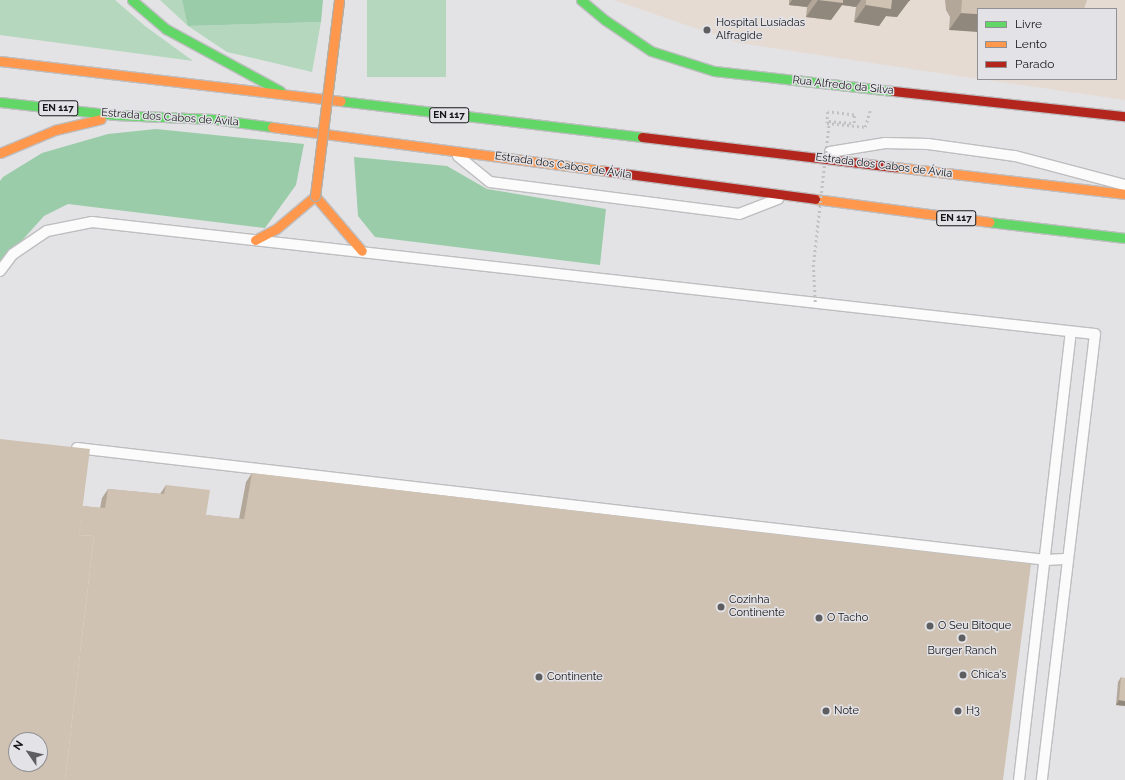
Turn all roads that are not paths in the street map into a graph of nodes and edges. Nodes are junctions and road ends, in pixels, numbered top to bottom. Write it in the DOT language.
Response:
graph roads {
  1 [pos="132,0"];
  2 [pos="339,0"];
  3 [pos="581,0"];
  4 [pos="0,61"];
  5 [pos="291,97"];
  6 [pos="0,102"];
  7 [pos="115,115"];
  8 [pos="1125,116"];
  9 [pos="452,151"];
  10 [pos="0,153"];
  11 [pos="802,156"];
  12 [pos="1125,184"];
  13 [pos="1125,194"];
  14 [pos="315,196"];
  15 [pos="787,196"];
  16 [pos="1125,238"];
  17 [pos="255,240"];
  18 [pos="362,251"];
  19 [pos="0,271"];
  20 [pos="1071,332"];
  21 [pos="64,446"];
  22 [pos="1068,559"];
  23 [pos="1046,560"];
  24 [pos="1019,780"];
  25 [pos="1042,780"];
  1 -- 5 [label="main road"];
  2 -- 14 [label="main road, bridge"];
  3 -- 8 [label="main road, Rua Alfredo da Silva"];
  4 -- 5 [label="main road, Estrada dos Cabos de Ávila / EN 117"];
  5 -- 11 [label="main road, Estrada dos Cabos de Ávila / EN 117"];
  6 -- 7 [label="main road, Estrada dos Cabos de Ávila / EN 117"];
  7 -- 9 [label="main road, Estrada dos Cabos de Ávila / EN 117"];
  7 -- 10 [label="main road"];
  9 -- 15 [label="main road, Estrada dos Cabos de Ávila / EN 117"];
  9 -- 15 [label="lane"];
  11 -- 12 [label="lane"];
  11 -- 13 [label="main road, Estrada dos Cabos de Ávila / EN 117"];
  14 -- 17 [label="main road"];
  14 -- 18 [label="main road"];
  15 -- 16 [label="main road, Estrada dos Cabos de Ávila / EN 117"];
  17 -- 18 [label="lane"];
  17 -- 19 [label="lane"];
  18 -- 20 [label="lane"];
  20 -- 22 [label="lane"];
  20 -- 23 [label="lane"];
  21 -- 23 [label="lane"];
  22 -- 23 [label="lane"];
  22 -- 25 [label="lane"];
  23 -- 24 [label="lane"];
}
